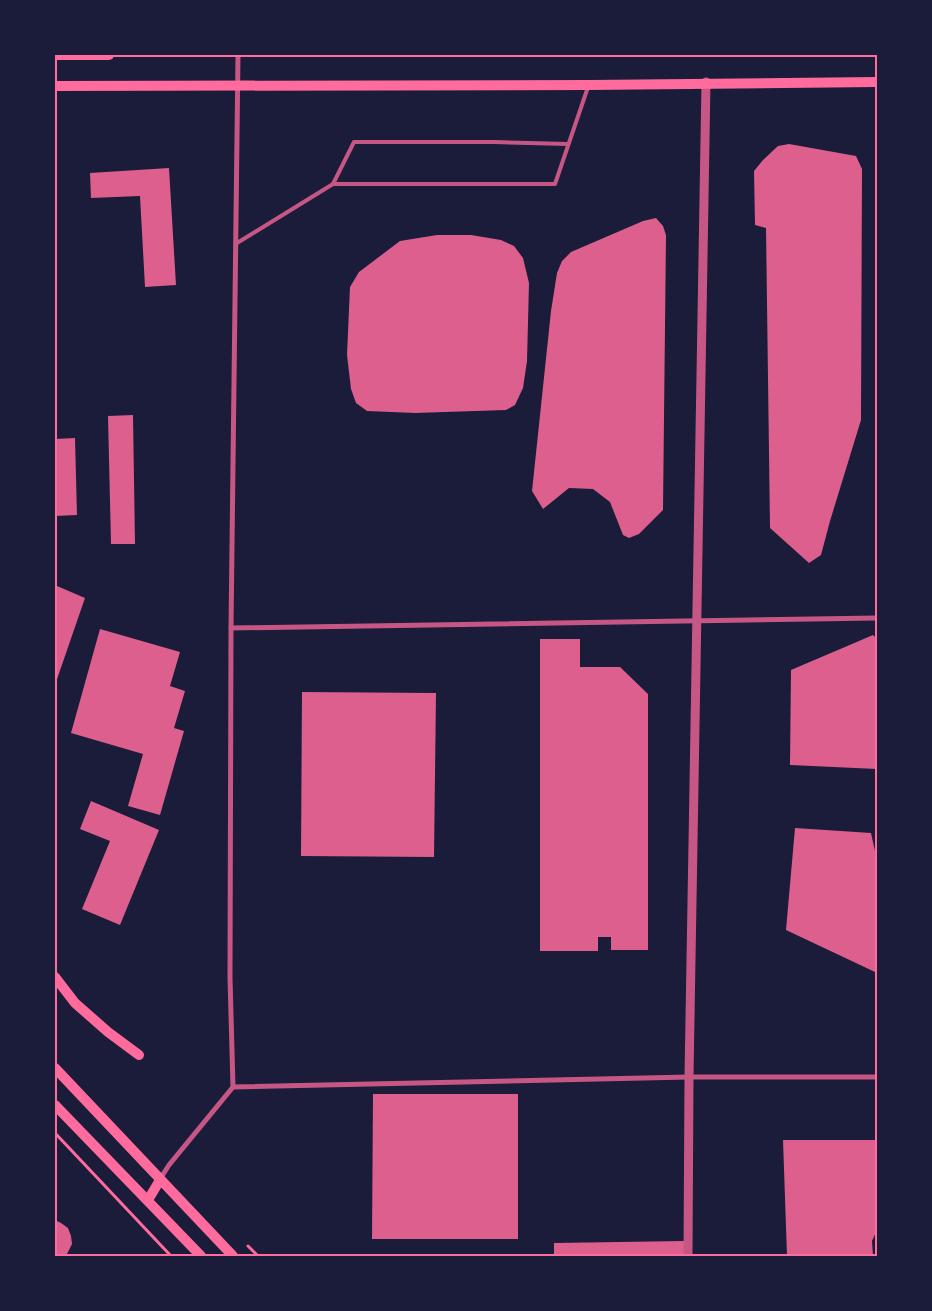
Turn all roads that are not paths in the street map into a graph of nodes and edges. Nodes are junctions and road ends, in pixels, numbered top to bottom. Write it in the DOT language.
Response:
graph roads {
  1 [pos="55,55"];
  2 [pos="109,55"];
  3 [pos="238,55"];
  4 [pos="706,82"];
  5 [pos="877,82"];
  6 [pos="589,85"];
  7 [pos="55,86"];
  8 [pos="236,86"];
  9 [pos="568,144"];
  10 [pos="333,184"];
  11 [pos="236,244"];
  12 [pos="877,618"];
  13 [pos="697,621"];
  14 [pos="231,628"];
  15 [pos="55,977"];
  16 [pos="139,1055"];
  17 [pos="55,1068"];
  18 [pos="689,1077"];
  19 [pos="877,1077"];
  20 [pos="233,1087"];
  21 [pos="55,1105"];
  22 [pos="160,1180"];
  23 [pos="148,1200"];
  24 [pos="201,1256"];
  25 [pos="233,1256"];
  26 [pos="688,1256"];
  1 -- 2 [label="main road"];
  3 -- 8 [label="street"];
  4 -- 5 [label="main road"];
  4 -- 6 [label="main road"];
  4 -- 13 [label="street"];
  6 -- 8 [label="main road"];
  6 -- 9 [label="lane"];
  7 -- 8 [label="main road"];
  8 -- 11 [label="street"];
  9 -- 10 [label="lane"];
  9 -- 10 [label="lane"];
  10 -- 11 [label="lane"];
  11 -- 14 [label="street"];
  12 -- 13 [label="street"];
  13 -- 14 [label="street"];
  13 -- 18 [label="street"];
  14 -- 20 [label="street"];
  15 -- 16 [label="main road"];
  17 -- 22 [label="main road"];
  18 -- 19 [label="street"];
  18 -- 20 [label="street"];
  18 -- 26 [label="street"];
  20 -- 22 [label="street"];
  21 -- 23 [label="main road"];
  22 -- 23 [label="main road"];
  22 -- 25 [label="main road"];
  23 -- 24 [label="main road"];
}
